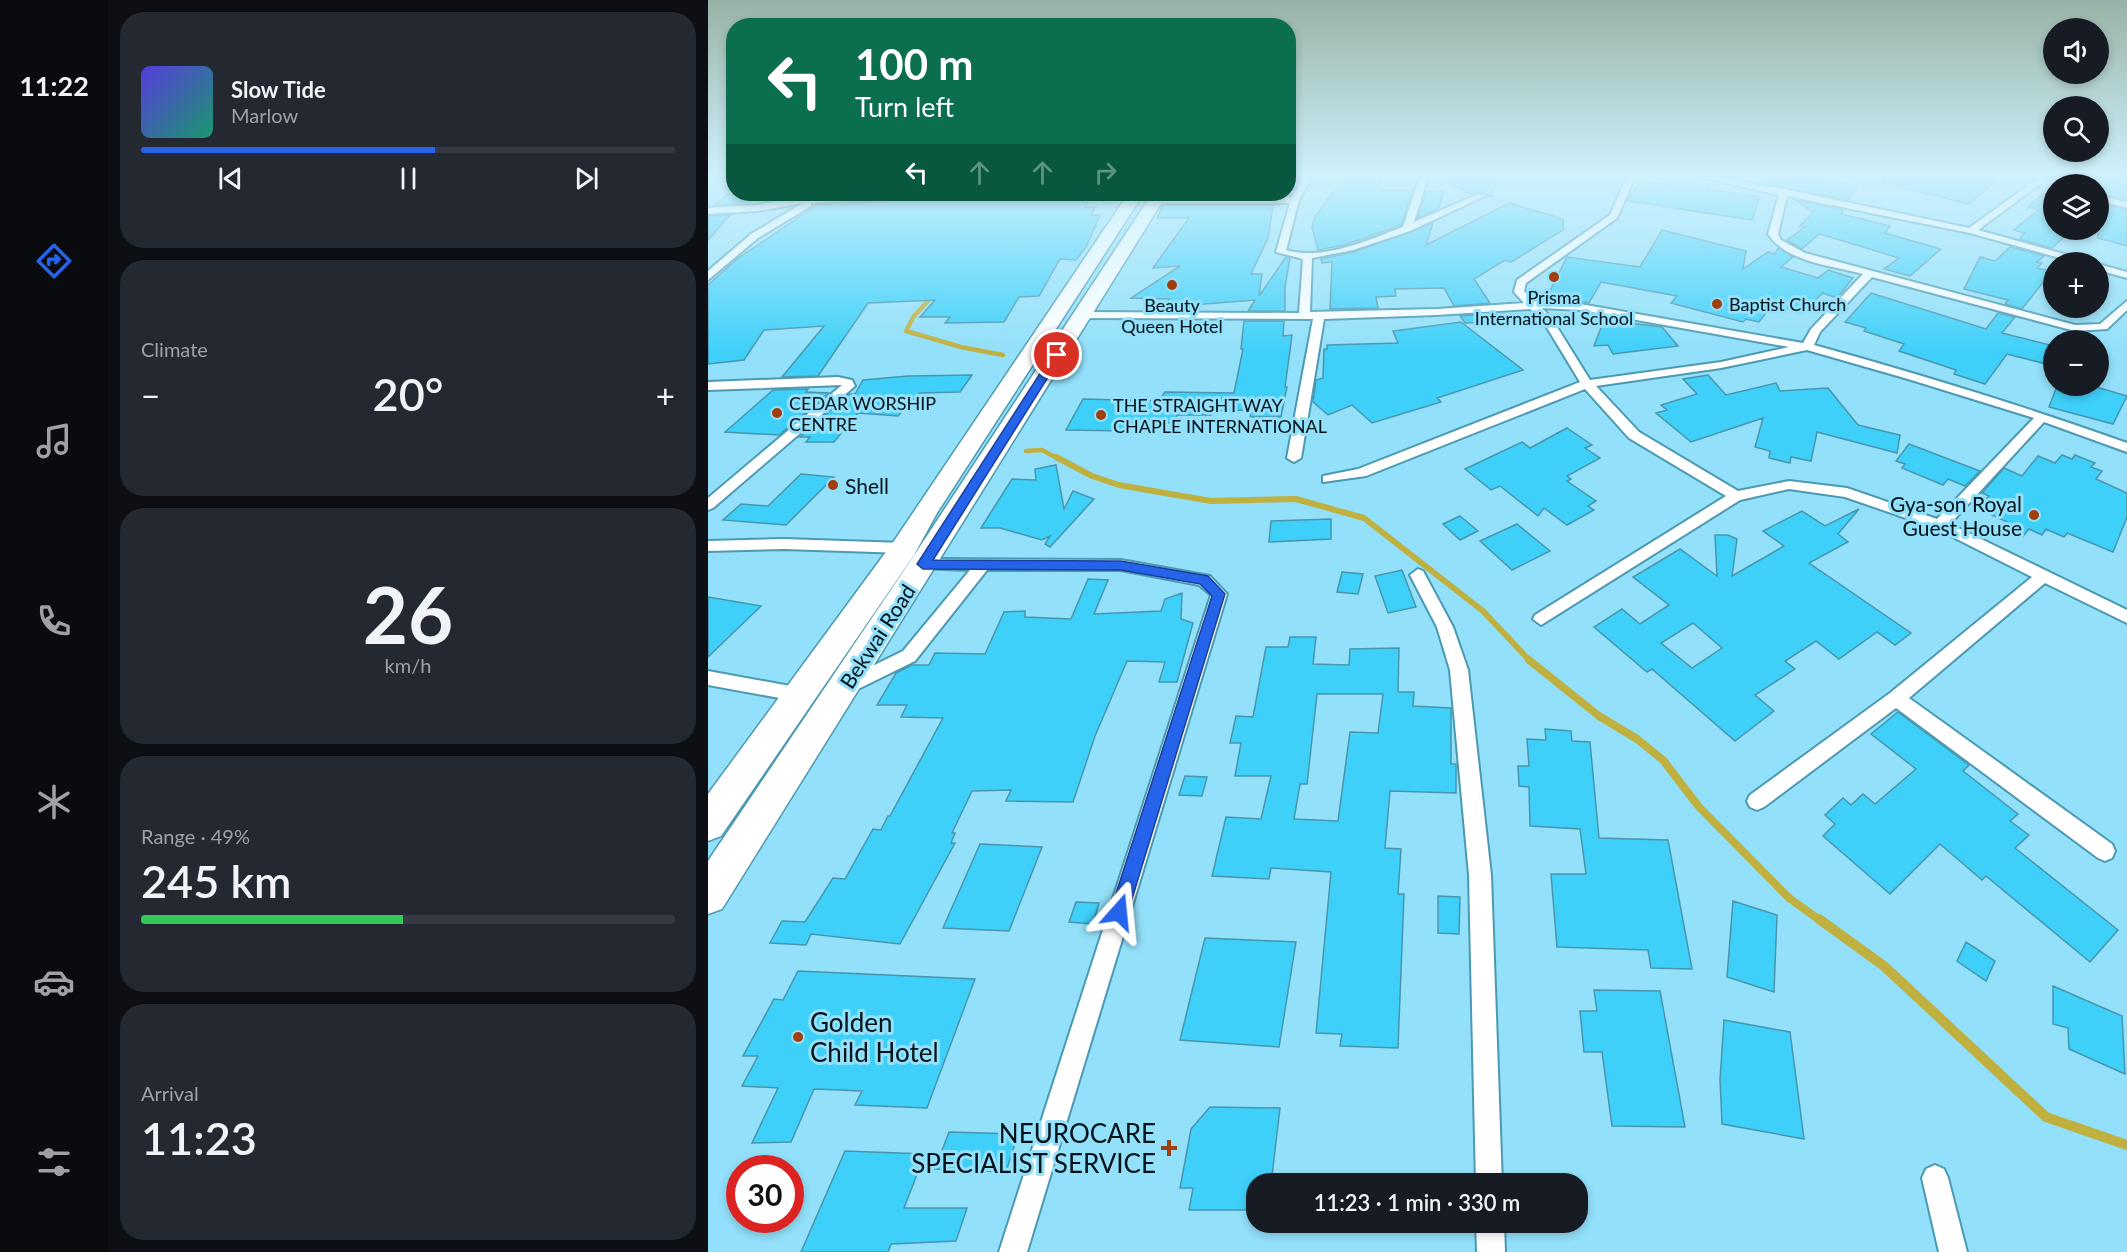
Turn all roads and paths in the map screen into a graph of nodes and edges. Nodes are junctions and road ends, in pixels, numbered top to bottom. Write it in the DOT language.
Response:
graph roads {
  1 [pos="753,235"];
  2 [pos="1119,235"];
  3 [pos="1127,235"];
  4 [pos="1285,235"];
  5 [pos="1386,235"];
  6 [pos="1587,235"];
  7 [pos="1774,235"];
  8 [pos="1987,235"];
  9 [pos="2047,252"];
  10 [pos="1308,259"];
  11 [pos="2109,270"];
  12 [pos="1870,273"];
  13 [pos="2127,274"];
  14 [pos="708,277"];
  15 [pos="2127,304"];
  16 [pos="1531,305"];
  17 [pos="1304,316"];
  18 [pos="1319,316"];
  19 [pos="1075,326"];
  20 [pos="1041,336"];
  21 [pos="1808,348"];
  22 [pos="1587,384"];
  23 [pos="708,386"];
  24 [pos="2042,417"];
  25 [pos="2127,448"];
  26 [pos="1294,458"];
  27 [pos="1328,479"];
  28 [pos="1736,496"];
  29 [pos="708,505"];
  30 [pos="1940,525"];
  31 [pos="708,546"];
  32 [pos="914,556"];
  33 [pos="982,565"];
  34 [pos="1418,575"];
  35 [pos="2042,577"];
  36 [pos="2127,617"];
  37 [pos="1541,619"];
  38 [pos="708,678"];
  39 [pos="843,689"];
  40 [pos="801,695"];
  41 [pos="1896,698"];
  42 [pos="1757,801"];
  43 [pos="713,813"];
  44 [pos="2105,851"];
  45 [pos="708,895"];
  46 [pos="1489,1173"];
  47 [pos="1935,1178"];
  48 [pos="1490,1233"];
  49 [pos="1013,1252"];
  50 [pos="1491,1252"];
  51 [pos="1953,1252"];
  1 -- 14 [label="street"];
  2 -- 20 [label="highway, Bekwai Road"];
  3 -- 19 [label="highway, Bekwai Road"];
  4 -- 10 [label="street"];
  5 -- 10 [label="street"];
  6 -- 16 [label="street"];
  7 -- 12 [label="street"];
  8 -- 9 [label="street"];
  10 -- 17 [label="street"];
  11 -- 13 [label="street"];
  12 -- 15 [label="street"];
  12 -- 21 [label="street"];
  16 -- 18 [label="street"];
  16 -- 21 [label="street"];
  16 -- 22 [label="street"];
  17 -- 18 [label="street"];
  17 -- 19 [label="street"];
  18 -- 26 [label="street"];
  19 -- 20 [label="highway"];
  19 -- 32 [label="highway, Bekwai Road"];
  20 -- 32 [label="highway, Bekwai Road"];
  21 -- 22 [label="street"];
  21 -- 24 [label="street"];
  22 -- 27 [label="street"];
  22 -- 28 [label="street"];
  23 -- 29 [label="street"];
  24 -- 25 [label="street"];
  24 -- 30 [label="street"];
  28 -- 30 [label="street"];
  28 -- 37 [label="street"];
  30 -- 35 [label="street"];
  31 -- 32 [label="street"];
  32 -- 33 [label="street"];
  32 -- 39 [label="highway, Bekwai Road"];
  32 -- 40 [label="highway, Bekwai Road"];
  33 -- 39 [label="street"];
  33 -- 49 [label="street"];
  34 -- 46 [label="street"];
  35 -- 36 [label="street"];
  35 -- 41 [label="street"];
  38 -- 40 [label="street"];
  39 -- 45 [label="highway, Bekwai Road"];
  40 -- 43 [label="highway, Bekwai Road"];
  41 -- 42 [label="street"];
  41 -- 44 [label="street"];
  47 -- 51 [label="street"];
  48 -- 50 [label="street"];
}
